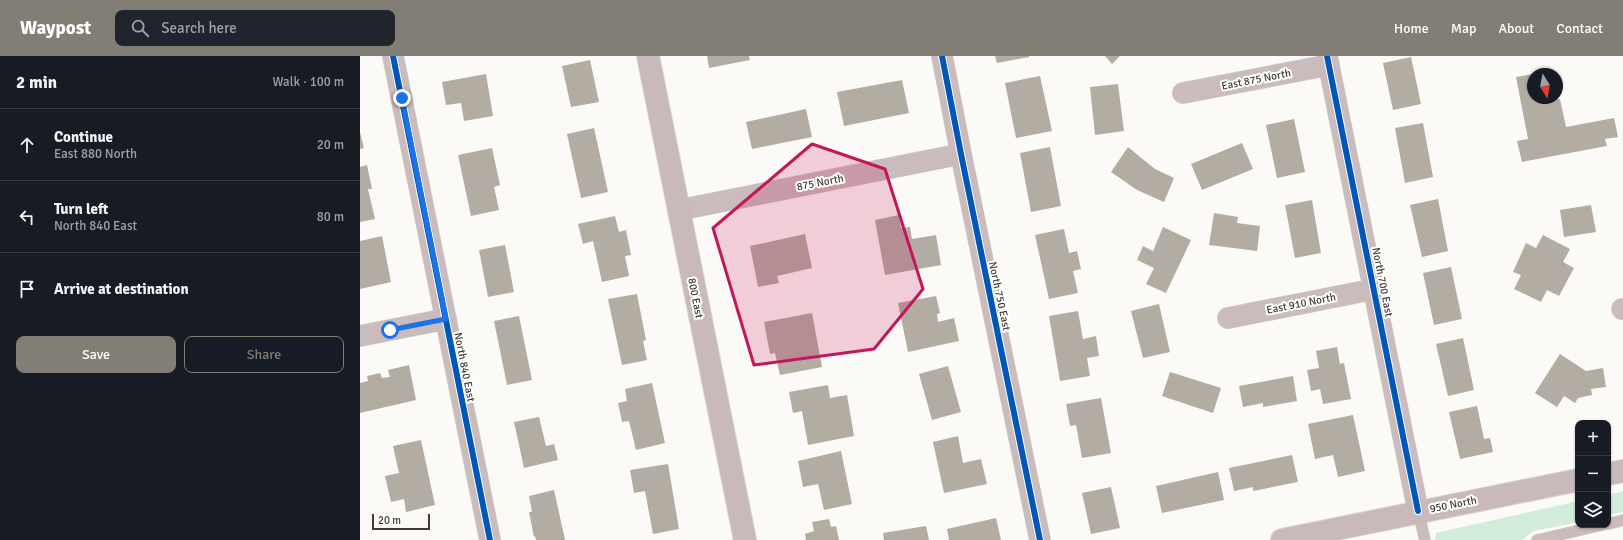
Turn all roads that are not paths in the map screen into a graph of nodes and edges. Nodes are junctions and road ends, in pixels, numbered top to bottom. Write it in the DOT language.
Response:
graph roads {
  1 [pos="393,56"];
  2 [pos="648,56"];
  3 [pos="942,56"];
  4 [pos="1328,60"];
  5 [pos="1183,93"];
  6 [pos="961,154"];
  7 [pos="679,210"];
  8 [pos="1375,289"];
  9 [pos="1228,318"];
  10 [pos="446,319"];
  11 [pos="360,336"];
  12 [pos="1623,471"];
  13 [pos="1611,473"];
  14 [pos="1575,481"];
  15 [pos="1418,511"];
  16 [pos="1623,520"];
  17 [pos="1611,523"];
  18 [pos="1589,528"];
  19 [pos="490,540"];
  20 [pos="745,540"];
  21 [pos="1040,540"];
  22 [pos="1282,540"];
  23 [pos="1425,540"];
  24 [pos="1537,540"];
  1 -- 10 [label="street, North 840 East"];
  2 -- 7 [label="main road, 800 East"];
  3 -- 6 [label="street, North 750 East"];
  4 -- 5 [label="street, East 875 North"];
  4 -- 8 [label="street, North 700 East"];
  6 -- 7 [label="street, 875 North"];
  6 -- 21 [label="street, North 750 East"];
  7 -- 20 [label="main road, 800 East"];
  8 -- 9 [label="street, East 910 North"];
  8 -- 15 [label="street, North 700 East"];
  10 -- 11 [label="street"];
  10 -- 19 [label="street, North 840 East"];
  12 -- 13 [label="main road"];
  14 -- 15 [label="main road, 950 North"];
  15 -- 22 [label="main road, 950 North"];
  15 -- 23 [label="lane"];
  16 -- 17 [label="lane"];
  18 -- 24 [label="lane"];
}
